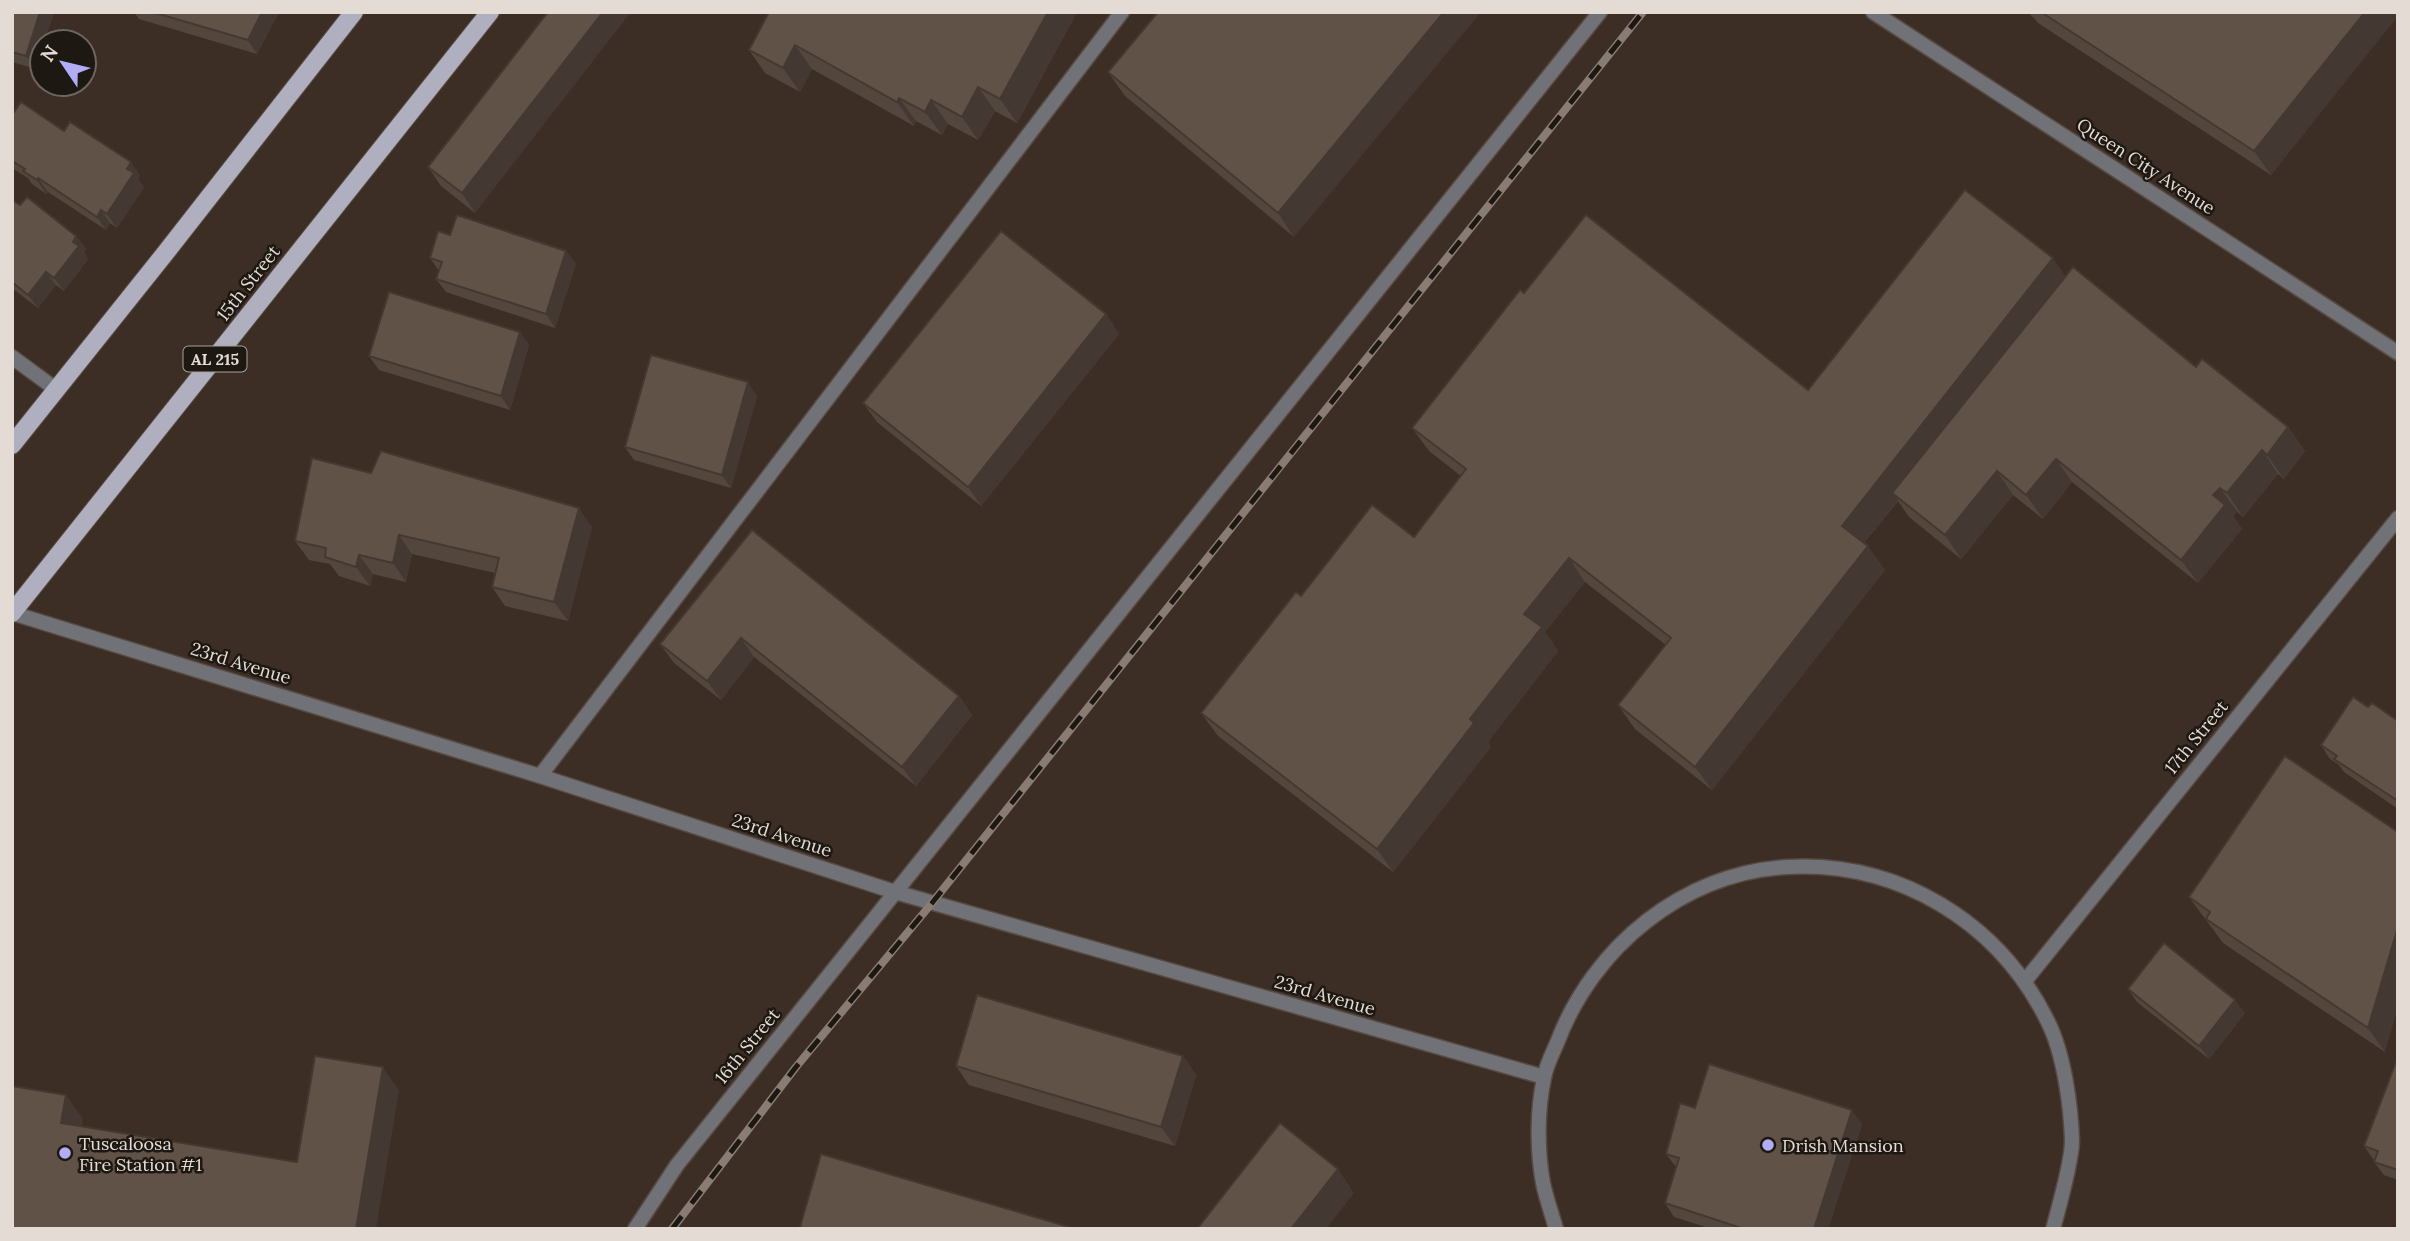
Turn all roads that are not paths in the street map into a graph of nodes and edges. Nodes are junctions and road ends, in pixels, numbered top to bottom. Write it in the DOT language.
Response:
graph roads {
  1 [pos="354,12"];
  2 [pos="490,12"];
  3 [pos="1122,12"];
  4 [pos="1600,12"];
  5 [pos="1873,12"];
  6 [pos="2398,352"];
  7 [pos="12,358"];
  8 [pos="57,390"];
  9 [pos="12,445"];
  10 [pos="2398,518"];
  11 [pos="12,613"];
  12 [pos="540,776"];
  13 [pos="895,892"];
  14 [pos="2025,981"];
  15 [pos="1544,1077"];
  16 [pos="2054,1228"];
  17 [pos="635,1229"];
  18 [pos="1556,1229"];
  1 -- 8 [label="main road"];
  2 -- 11 [label="main road, 15th Street / AL 215"];
  3 -- 12 [label="street"];
  4 -- 13 [label="street, 16th Street"];
  5 -- 6 [label="street, Queen City Avenue"];
  7 -- 8 [label="street"];
  8 -- 9 [label="main road"];
  10 -- 14 [label="street, 17th Street"];
  11 -- 12 [label="street, 23rd Avenue"];
  12 -- 13 [label="street, 23rd Avenue"];
  13 -- 15 [label="street, 23rd Avenue"];
  13 -- 17 [label="street, 16th Street"];
  14 -- 15 [label="street"];
  14 -- 16 [label="street"];
  15 -- 18 [label="street"];
}
